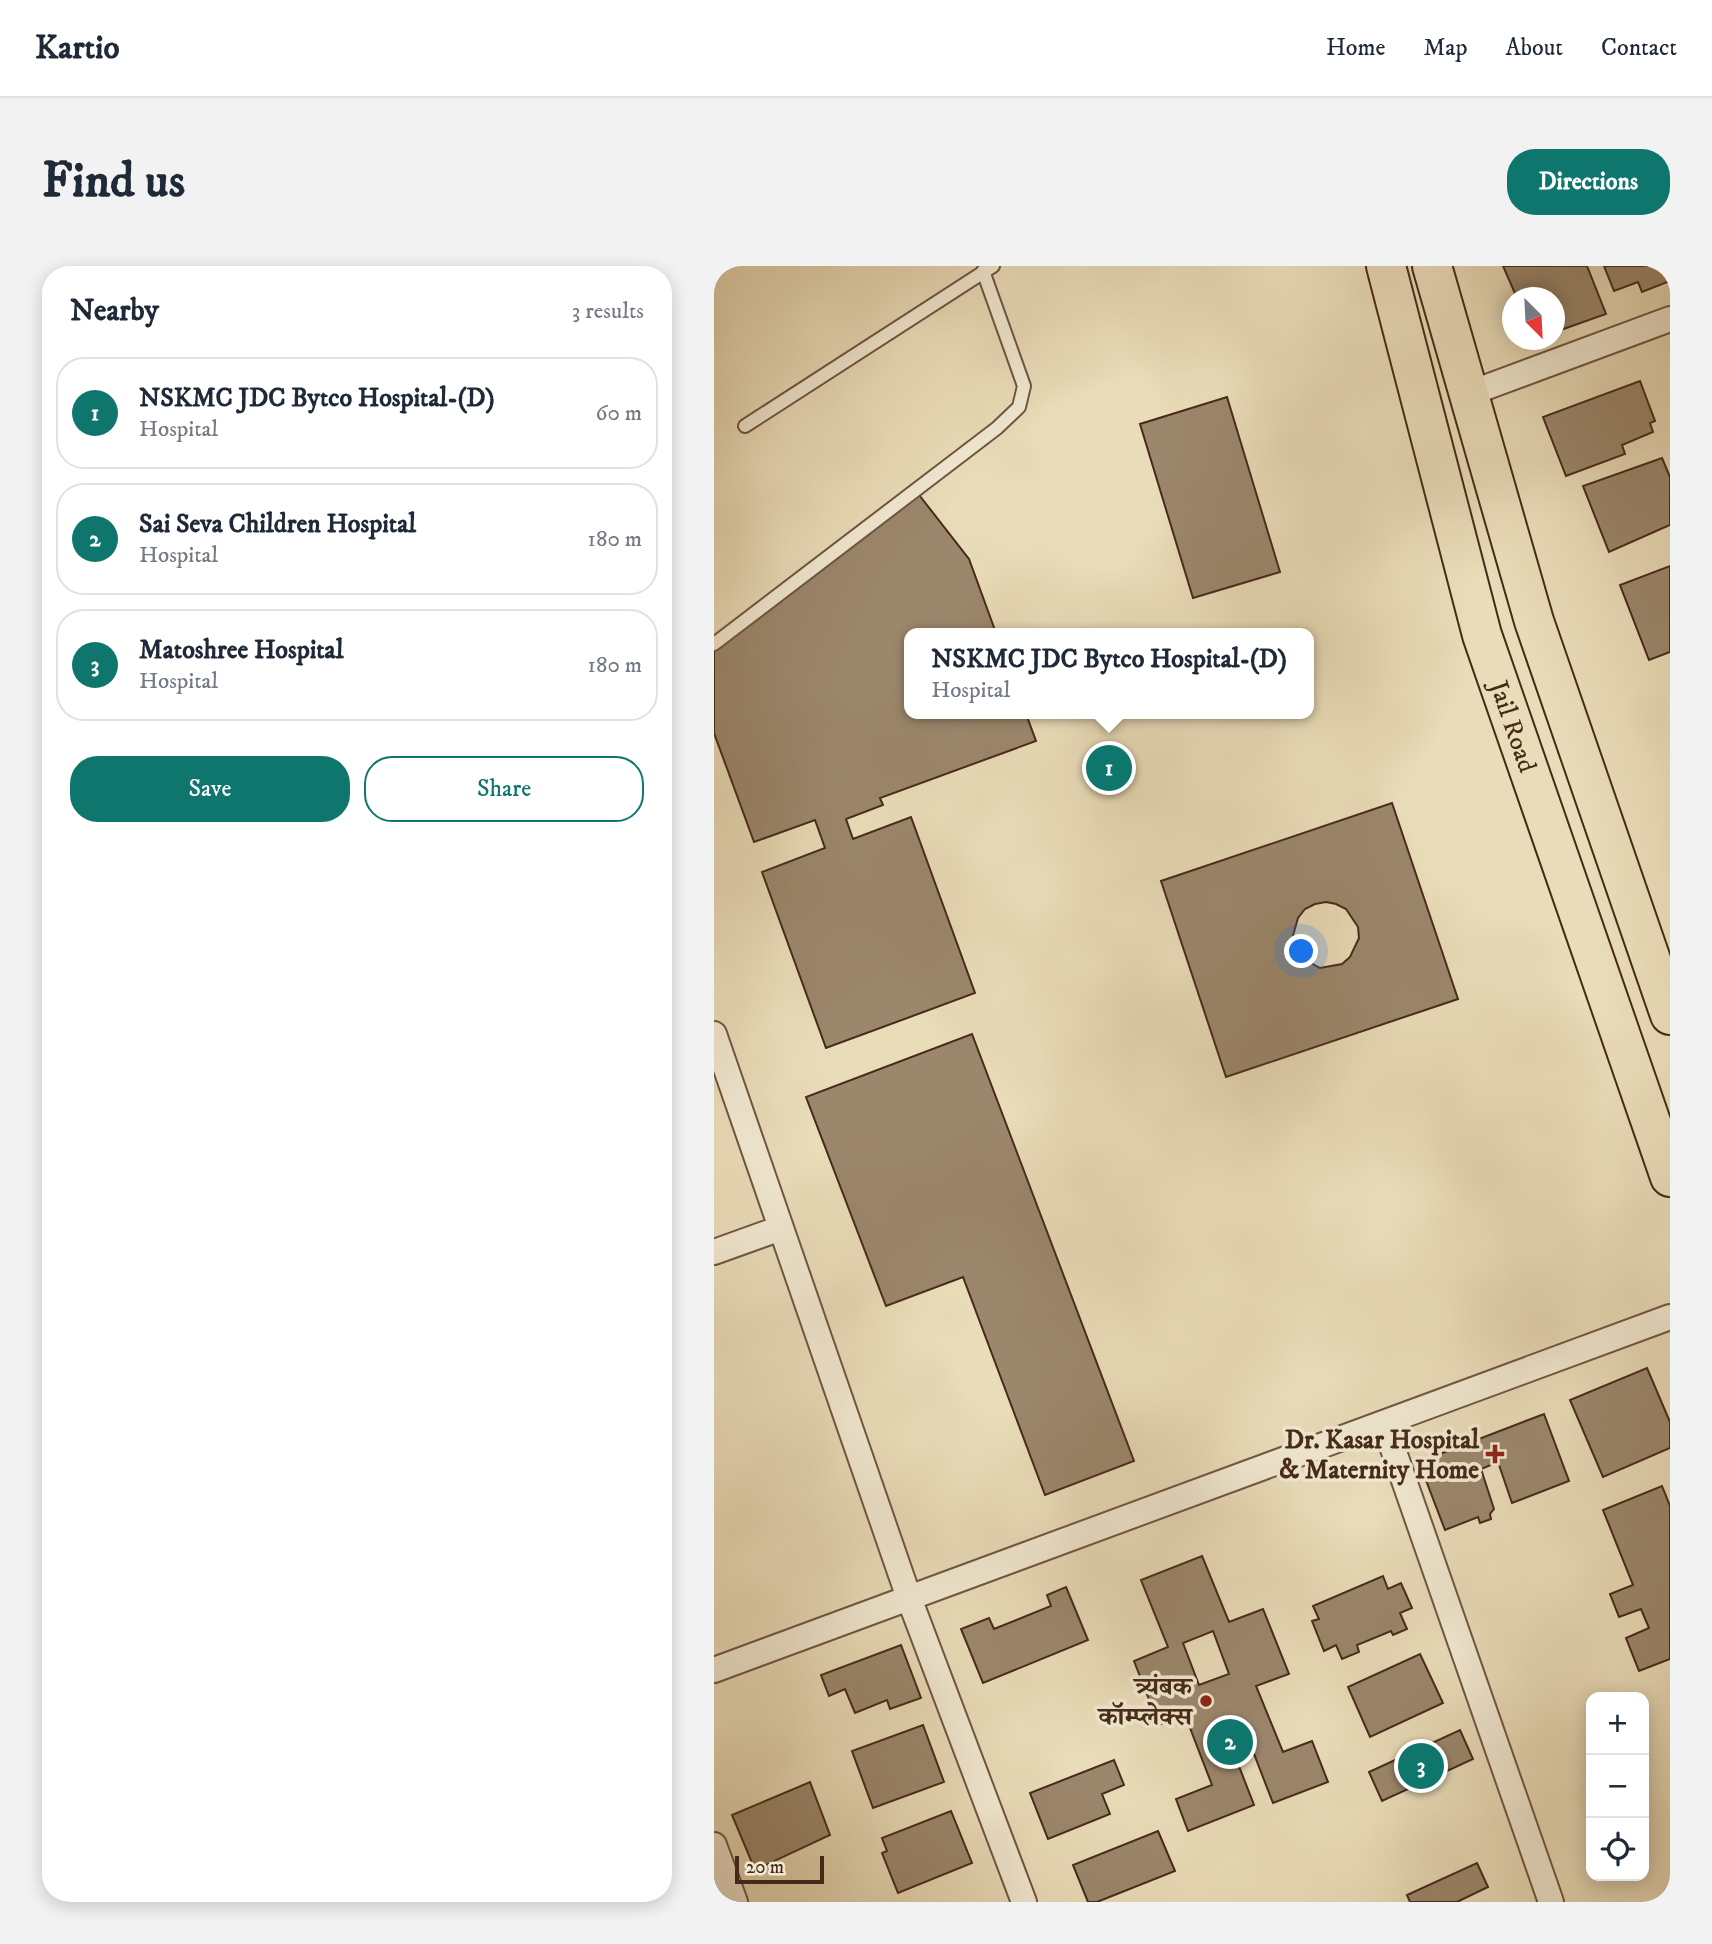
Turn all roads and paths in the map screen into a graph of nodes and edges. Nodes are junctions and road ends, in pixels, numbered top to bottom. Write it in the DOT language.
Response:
graph roads {
  1 [pos="1386,266"];
  2 [pos="1432,266"];
  3 [pos="988,268"];
  4 [pos="1670,319"];
  5 [pos="1468,394"];
  6 [pos="745,426"];
  7 [pos="714,644"];
  8 [pos="1670,1015"];
  9 [pos="714,1034"];
  10 [pos="1670,1177"];
  11 [pos="781,1228"];
  12 [pos="714,1252"];
  13 [pos="1670,1317"];
  14 [pos="1384,1423"];
  15 [pos="909,1598"];
  16 [pos="714,1670"];
  17 [pos="714,1845"];
  18 [pos="735,1902"];
  19 [pos="1024,1902"];
  20 [pos="1551,1902"];
  1 -- 10 [label="main road, Jail Road"];
  2 -- 5 [label="main road, Jail Road"];
  3 -- 6 [label="lane"];
  3 -- 7 [label="lane"];
  4 -- 5 [label="street"];
  5 -- 8 [label="main road, Jail Road"];
  9 -- 11 [label="street"];
  11 -- 12 [label="street"];
  11 -- 15 [label="street"];
  13 -- 14 [label="street"];
  14 -- 15 [label="street"];
  14 -- 20 [label="street"];
  15 -- 16 [label="street"];
  15 -- 19 [label="street"];
  17 -- 18 [label="street"];
}
